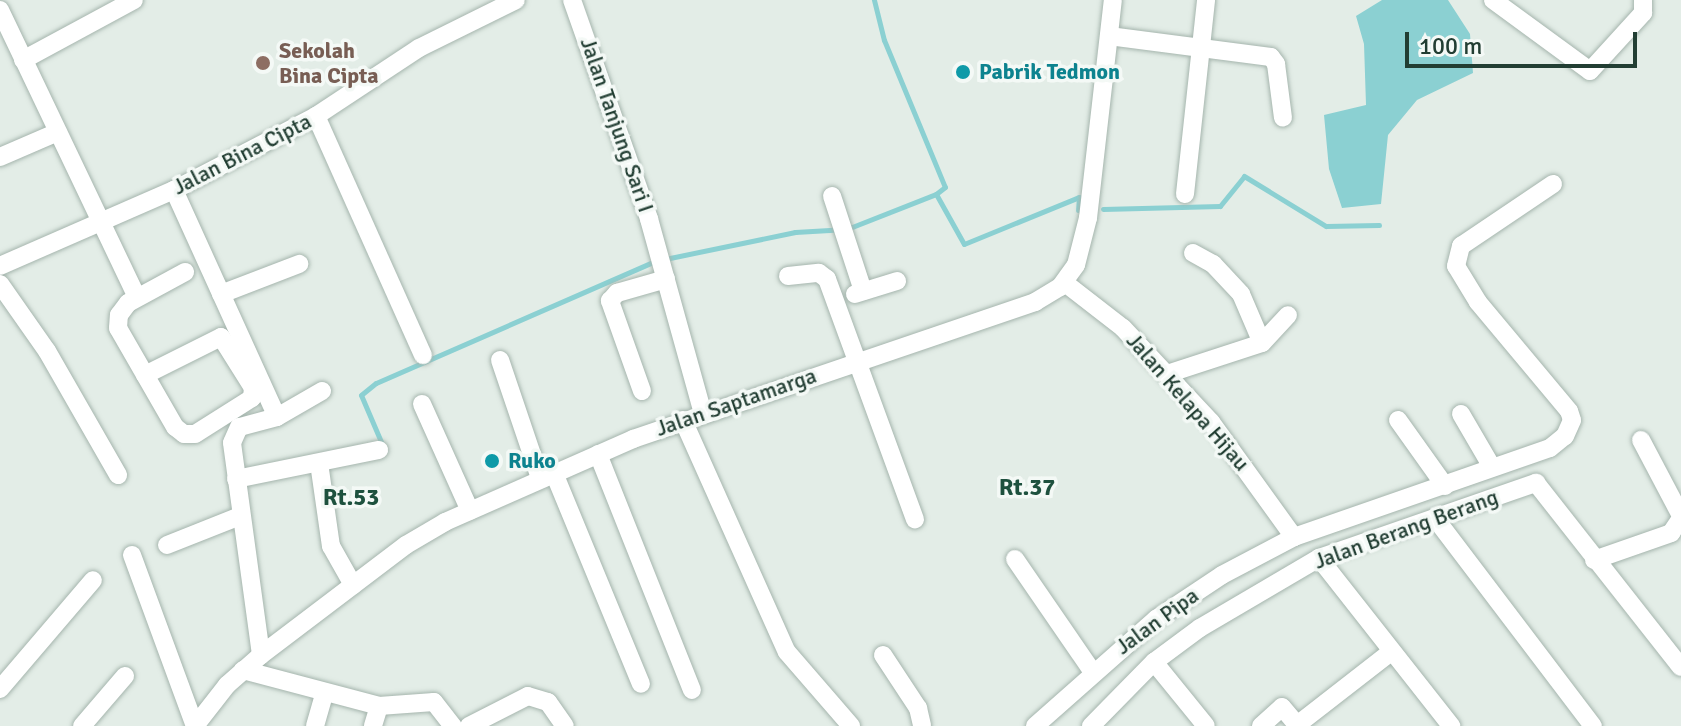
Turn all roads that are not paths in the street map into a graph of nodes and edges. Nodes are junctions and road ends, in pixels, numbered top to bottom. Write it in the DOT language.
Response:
graph roads {
  1 [pos="134,0"];
  2 [pos="516,0"];
  3 [pos="572,0"];
  4 [pos="1113,0"];
  5 [pos="1206,0"];
  6 [pos="1493,0"];
  7 [pos="1643,0"];
  8 [pos="0,10"];
  9 [pos="1109,36"];
  10 [pos="7,45"];
  11 [pos="1201,46"];
  12 [pos="23,60"];
  13 [pos="316,116"];
  14 [pos="1283,118"];
  15 [pos="58,132"];
  16 [pos="0,157"];
  17 [pos="1553,184"];
  18 [pos="174,190"];
  19 [pos="1185,194"];
  20 [pos="832,196"];
  21 [pos="99,224"];
  22 [pos="1193,253"];
  23 [pos="299,264"];
  24 [pos="0,266"];
  25 [pos="662,266"];
  26 [pos="185,272"];
  27 [pos="788,276"];
  28 [pos="897,281"];
  29 [pos="1065,283"];
  30 [pos="0,284"];
  31 [pos="863,291"];
  32 [pos="221,294"];
  33 [pos="137,297"];
  34 [pos="837,301"];
  35 [pos="1288,315"];
  36 [pos="1262,343"];
  37 [pos="423,355"];
  38 [pos="858,359"];
  39 [pos="500,360"];
  40 [pos="1167,374"];
  41 [pos="145,375"];
  42 [pos="322,391"];
  43 [pos="642,391"];
  44 [pos="422,404"];
  45 [pos="703,414"];
  46 [pos="1461,414"];
  47 [pos="277,417"];
  48 [pos="683,420"];
  49 [pos="1398,420"];
  50 [pos="1641,440"];
  51 [pos="379,450"];
  52 [pos="598,454"];
  53 [pos="319,463"];
  54 [pos="1492,467"];
  55 [pos="118,475"];
  56 [pos="547,475"];
  57 [pos="236,479"];
  58 [pos="1445,486"];
  59 [pos="470,511"];
  60 [pos="240,516"];
  61 [pos="1681,517"];
  62 [pos="1435,518"];
  63 [pos="915,519"];
  64 [pos="1294,537"];
  65 [pos="167,545"];
  66 [pos="132,555"];
  67 [pos="1319,558"];
  68 [pos="1015,559"];
  69 [pos="1594,560"];
  70 [pos="93,580"];
  71 [pos="353,585"];
  72 [pos="1392,651"];
  73 [pos="261,655"];
  74 [pos="883,655"];
  75 [pos="1154,662"];
  76 [pos="1681,667"];
  77 [pos="243,670"];
  78 [pos="1092,671"];
  79 [pos="125,676"];
  80 [pos="641,684"];
  81 [pos="0,689"];
  82 [pos="692,690"];
  83 [pos="325,692"];
  84 [pos="379,706"];
  85 [pos="1298,725"];
  86 [pos="82,726"];
  87 [pos="195,726"];
  88 [pos="315,726"];
  89 [pos="373,726"];
  90 [pos="453,726"];
  91 [pos="469,726"];
  92 [pos="565,726"];
  93 [pos="851,726"];
  94 [pos="922,726"];
  95 [pos="1035,726"];
  96 [pos="1091,726"];
  97 [pos="1206,726"];
  98 [pos="1261,726"];
  99 [pos="1451,726"];
  100 [pos="1593,726"];
  1 -- 12 [label="street"];
  2 -- 13 [label="street, Jalan Bina Cipta"];
  3 -- 25 [label="street, Jalan Tanjung Sari I"];
  4 -- 9 [label="street"];
  5 -- 11 [label="street"];
  6 -- 7 [label="street"];
  8 -- 10 [label="street"];
  9 -- 11 [label="street"];
  9 -- 29 [label="street"];
  10 -- 12 [label="street"];
  11 -- 14 [label="street"];
  11 -- 19 [label="street"];
  12 -- 15 [label="street"];
  13 -- 18 [label="street, Jalan Bina Cipta"];
  13 -- 37 [label="street"];
  15 -- 16 [label="street"];
  15 -- 21 [label="street"];
  17 -- 54 [label="street, Jalan Pipa"];
  18 -- 21 [label="street, Jalan Bina Cipta"];
  18 -- 32 [label="street"];
  20 -- 31 [label="street"];
  21 -- 24 [label="street, Jalan Bina Cipta"];
  21 -- 33 [label="street"];
  22 -- 36 [label="street"];
  23 -- 32 [label="street"];
  25 -- 43 [label="street"];
  25 -- 45 [label="street, Jalan Tanjung Sari I"];
  26 -- 33 [label="street"];
  27 -- 34 [label="street"];
  28 -- 31 [label="street"];
  29 -- 38 [label="street, Jalan Saptamarga"];
  29 -- 40 [label="street, Jalan Kelapa Hijau"];
  30 -- 55 [label="street"];
  31 -- 34 [label="street"];
  32 -- 47 [label="street"];
  33 -- 41 [label="street"];
  34 -- 38 [label="street"];
  35 -- 36 [label="street"];
  36 -- 40 [label="street"];
  38 -- 45 [label="street, Jalan Saptamarga"];
  38 -- 63 [label="street"];
  39 -- 56 [label="street"];
  40 -- 64 [label="street, Jalan Kelapa Hijau"];
  41 -- 41 [label="street"];
  42 -- 47 [label="street"];
  44 -- 59 [label="street"];
  45 -- 48 [label="street, Jalan Saptamarga"];
  46 -- 54 [label="street"];
  47 -- 57 [label="street"];
  48 -- 52 [label="street, Jalan Saptamarga"];
  48 -- 93 [label="street"];
  49 -- 58 [label="street"];
  50 -- 61 [label="street"];
  51 -- 53 [label="street"];
  52 -- 56 [label="street, Jalan Saptamarga"];
  52 -- 82 [label="street"];
  53 -- 57 [label="street"];
  53 -- 71 [label="street"];
  54 -- 58 [label="street, Jalan Pipa"];
  56 -- 59 [label="street, Jalan Saptamarga"];
  56 -- 80 [label="street"];
  57 -- 60 [label="street"];
  58 -- 64 [label="street, Jalan Pipa"];
  59 -- 71 [label="street, Jalan Saptamarga"];
  60 -- 65 [label="street"];
  60 -- 73 [label="street"];
  61 -- 69 [label="street"];
  62 -- 67 [label="street, Jalan Berang Berang"];
  62 -- 69 [label="street, Jalan Berang Berang"];
  62 -- 100 [label="street"];
  64 -- 78 [label="street, Jalan Pipa"];
  66 -- 87 [label="street"];
  67 -- 72 [label="street"];
  67 -- 75 [label="street, Jalan Berang Berang"];
  68 -- 78 [label="street"];
  69 -- 76 [label="street"];
  70 -- 81 [label="street"];
  71 -- 73 [label="street, Jalan Saptamarga"];
  72 -- 85 [label="street"];
  72 -- 99 [label="street"];
  73 -- 77 [label="street, Jalan Saptamarga"];
  74 -- 94 [label="street"];
  75 -- 96 [label="street, Jalan Berang Berang"];
  75 -- 97 [label="street"];
  77 -- 83 [label="street"];
  77 -- 87 [label="street, Jalan Saptamarga"];
  78 -- 95 [label="street, Jalan Pipa"];
  79 -- 86 [label="street"];
  83 -- 84 [label="street"];
  83 -- 88 [label="street"];
  84 -- 89 [label="street"];
  84 -- 90 [label="street"];
  85 -- 98 [label="street"];
  91 -- 92 [label="street"];
}
